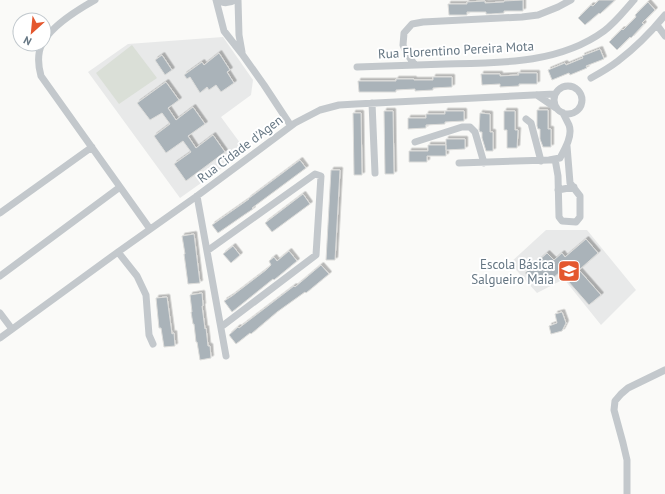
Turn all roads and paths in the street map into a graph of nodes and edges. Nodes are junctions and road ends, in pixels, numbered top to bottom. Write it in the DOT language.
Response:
graph roads {
  1 [pos="95,0"];
  2 [pos="217,0"];
  3 [pos="236,0"];
  4 [pos="571,0"];
  5 [pos="634,0"];
  6 [pos="665,15"];
  7 [pos="657,25"];
  8 [pos="52,32"];
  9 [pos="665,36"];
  10 [pos="40,52"];
  11 [pos="242,54"];
  12 [pos="415,65"];
  13 [pos="357,67"];
  14 [pos="591,78"];
  15 [pos="537,94"];
  16 [pos="555,94"];
  17 [pos="372,103"];
  18 [pos="556,108"];
  19 [pos="578,110"];
  20 [pos="562,113"];
  21 [pos="526,119"];
  22 [pos="291,126"];
  23 [pos="569,126"];
  24 [pos="415,142"];
  25 [pos="567,146"];
  26 [pos="92,147"];
  27 [pos="555,159"];
  28 [pos="541,161"];
  29 [pos="484,162"];
  30 [pos="459,163"];
  31 [pos="375,173"];
  32 [pos="120,187"];
  33 [pos="574,187"];
  34 [pos="558,190"];
  35 [pos="198,196"];
  36 [pos="0,213"];
  37 [pos="150,229"];
  38 [pos="207,251"];
  39 [pos="118,252"];
  40 [pos="0,276"];
  41 [pos="0,312"];
  42 [pos="220,327"];
  43 [pos="12,329"];
  44 [pos="0,338"];
  45 [pos="153,344"];
  46 [pos="226,356"];
  47 [pos="665,370"];
  48 [pos="627,494"];
  1 -- 8 [label="street"];
  2 -- 3 [label="street"];
  2 -- 11 [label="street"];
  3 -- 11 [label="street"];
  4 -- 12 [label="street"];
  5 -- 12 [label="street, Rua Florentino Pereira Mota"];
  6 -- 7 [label="street"];
  7 -- 9 [label="street"];
  7 -- 14 [label="street"];
  10 -- 26 [label="street"];
  11 -- 22 [label="street"];
  12 -- 13 [label="street, Rua Florentino Pereira Mota"];
  15 -- 16 [label="street, Rua Cidade d'Agen"];
  15 -- 17 [label="street, Rua Cidade d'Agen"];
  15 -- 18 [label="street"];
  16 -- 18 [label="street"];
  16 -- 19 [label="street"];
  17 -- 22 [label="street, Rua Cidade d'Agen"];
  17 -- 31 [label="street"];
  18 -- 20 [label="street"];
  19 -- 20 [label="street"];
  19 -- 23 [label="street"];
  20 -- 23 [label="street"];
  21 -- 28 [label="street"];
  22 -- 35 [label="street, Rua Cidade d'Agen"];
  23 -- 25 [label="street"];
  24 -- 29 [label="street"];
  25 -- 27 [label="street"];
  25 -- 33 [label="street"];
  26 -- 32 [label="street"];
  26 -- 36 [label="street"];
  27 -- 28 [label="street"];
  27 -- 34 [label="street"];
  28 -- 29 [label="street"];
  29 -- 30 [label="street"];
  32 -- 37 [label="street"];
  32 -- 40 [label="street"];
  33 -- 34 [label="street"];
  33 -- 34 [label="street"];
  35 -- 37 [label="street, Rua Cidade d'Agen"];
  35 -- 38 [label="street"];
  37 -- 39 [label="street, Rua Cidade d'Agen"];
  38 -- 42 [label="street"];
  38 -- 42 [label="street"];
  39 -- 43 [label="street, Rua Cidade d'Agen"];
  39 -- 45 [label="street"];
  41 -- 43 [label="street"];
  42 -- 46 [label="street"];
  43 -- 44 [label="street, Rua Cidade d'Agen"];
  47 -- 48 [label="street"];
}
